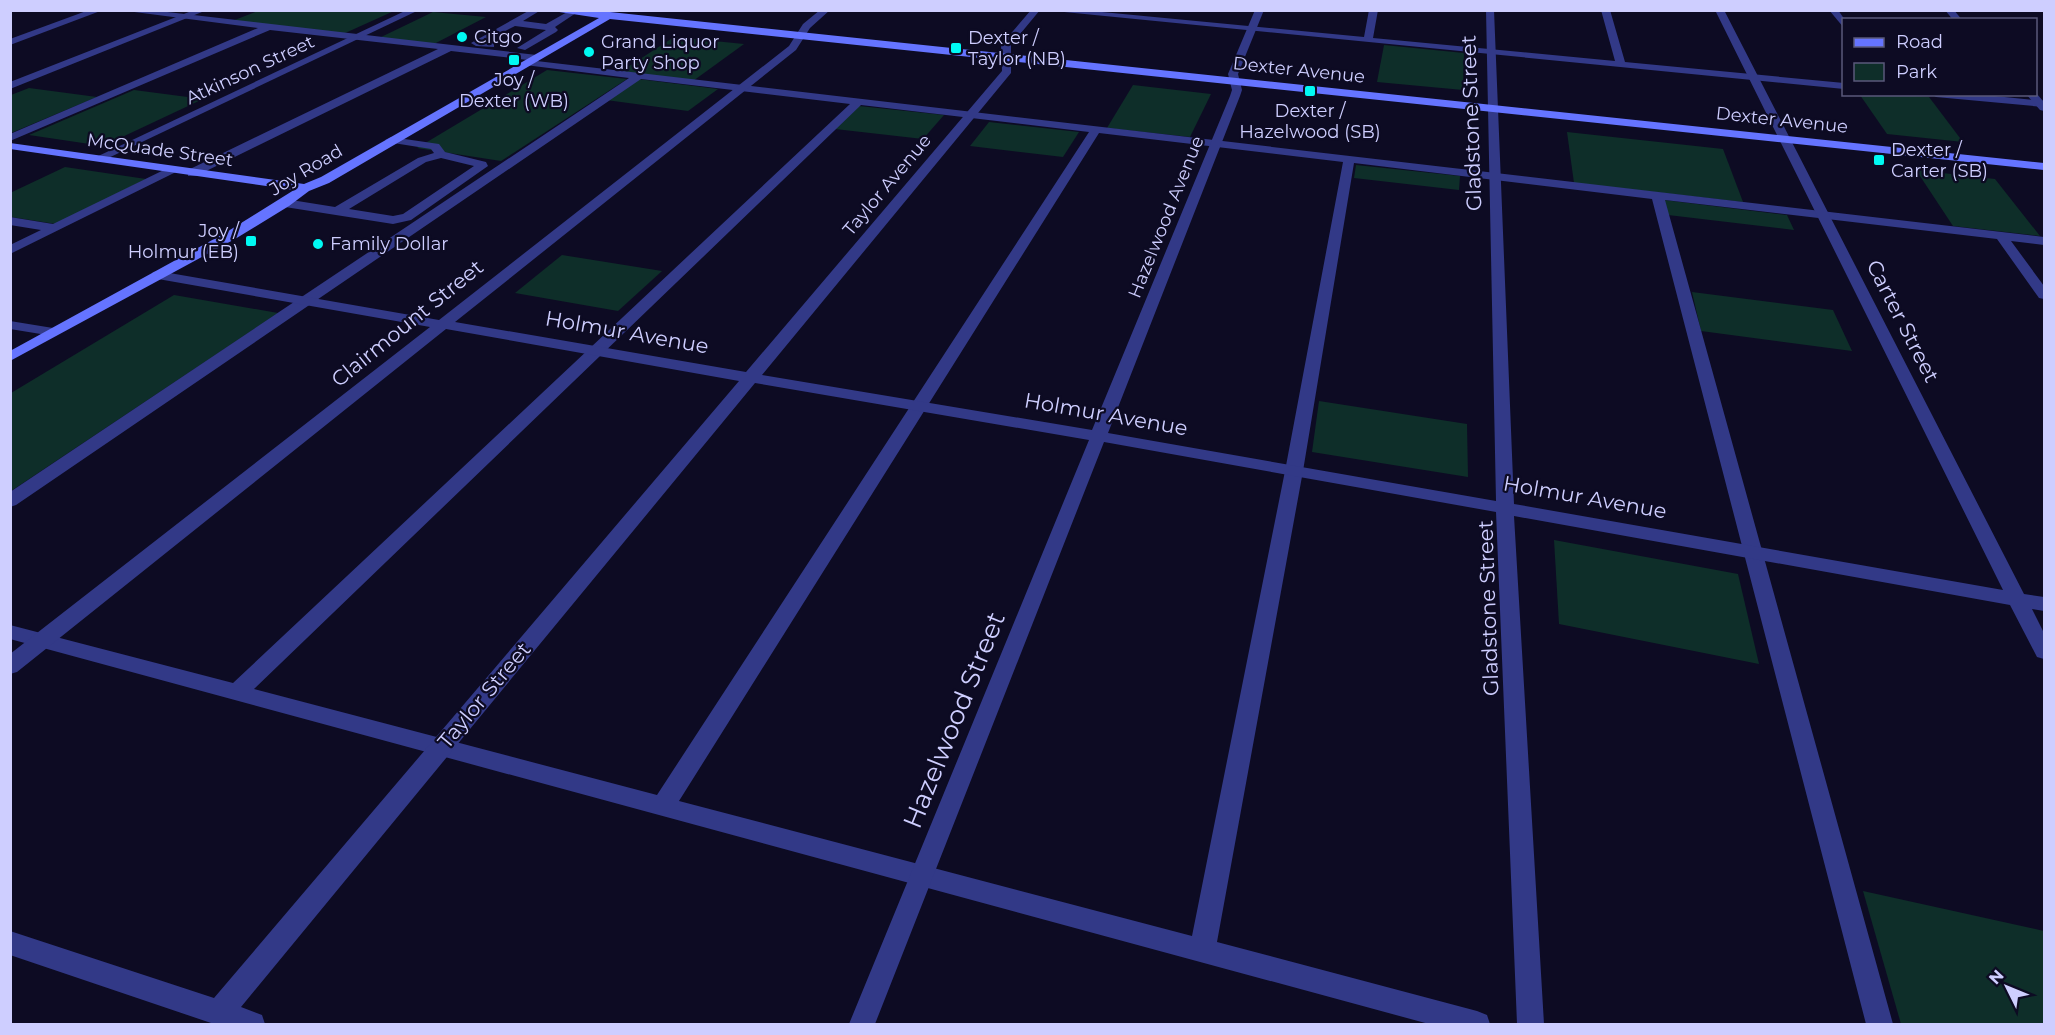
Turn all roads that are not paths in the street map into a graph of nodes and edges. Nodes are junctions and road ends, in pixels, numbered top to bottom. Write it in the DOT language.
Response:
graph roads {
  1 [pos="99,10"];
  2 [pos="123,10"];
  3 [pos="203,10"];
  4 [pos="415,10"];
  5 [pos="537,10"];
  6 [pos="550,10"];
  7 [pos="619,10"];
  8 [pos="826,10"];
  9 [pos="1036,10"];
  10 [pos="1048,10"];
  11 [pos="1260,10"];
  12 [pos="1374,10"];
  13 [pos="1490,10"];
  14 [pos="1605,10"];
  15 [pos="1719,10"];
  16 [pos="1833,10"];
  17 [pos="572,13"];
  18 [pos="1140,15"];
  19 [pos="607,17"];
  20 [pos="185,18"];
  21 [pos="1842,22"];
  22 [pos="514,23"];
  23 [pos="537,26"];
  24 [pos="268,27"];
  25 [pos="551,29"];
  26 [pos="1252,30"];
  27 [pos="525,32"];
  28 [pos="579,34"];
  29 [pos="359,37"];
  30 [pos="799,37"];
  31 [pos="1368,41"];
  32 [pos="10,42"];
  33 [pos="449,48"];
  34 [pos="522,48"];
  35 [pos="1491,53"];
  36 [pos="538,58"];
  37 [pos="1005,58"];
  38 [pos="1621,65"];
  39 [pos="639,76"];
  40 [pos="1753,78"];
  41 [pos="1235,81"];
  42 [pos="10,86"];
  43 [pos="1842,86"];
  44 [pos="742,88"];
  45 [pos="1954,96"];
  46 [pos="858,102"];
  47 [pos="2043,106"];
  48 [pos="1493,108"];
  49 [pos="969,115"];
  50 [pos="1095,130"];
  51 [pos="10,138"];
  52 [pos="1784,138"];
  53 [pos="391,140"];
  54 [pos="1214,144"];
  55 [pos="10,146"];
  56 [pos="441,155"];
  57 [pos="98,159"];
  58 [pos="1349,159"];
  59 [pos="2044,167"];
  60 [pos="172,170"];
  61 [pos="192,173"];
  62 [pos="1496,176"];
  63 [pos="305,188"];
  64 [pos="1657,195"];
  65 [pos="285,203"];
  66 [pos="338,211"];
  67 [pos="1822,215"];
  68 [pos="10,221"];
  69 [pos="54,228"];
  70 [pos="2001,236"];
  71 [pos="2044,241"];
  72 [pos="10,250"];
  73 [pos="158,275"];
  74 [pos="2044,295"];
  75 [pos="306,301"];
  76 [pos="442,324"];
  77 [pos="10,325"];
  78 [pos="53,332"];
  79 [pos="594,351"];
  80 [pos="10,357"];
  81 [pos="750,378"];
  82 [pos="918,407"];
  83 [pos="1099,436"];
  84 [pos="1294,471"];
  85 [pos="10,501"];
  86 [pos="1507,507"];
  87 [pos="1753,551"];
  88 [pos="2017,599"];
  89 [pos="2044,604"];
  90 [pos="10,632"];
  91 [pos="43,641"];
  92 [pos="2044,652"];
  93 [pos="10,666"];
  94 [pos="237,692"];
  95 [pos="441,747"];
  96 [pos="662,807"];
  97 [pos="921,876"];
  98 [pos="10,943"];
  99 [pos="1202,951"];
  100 [pos="219,1013"];
  101 [pos="252,1024"];
  102 [pos="862,1024"];
  103 [pos="1477,1024"];
  104 [pos="1530,1024"];
  105 [pos="1880,1024"];
  1 -- 32 [label="street"];
  2 -- 20 [label="street"];
  3 -- 20 [label="street"];
  4 -- 29 [label="street, Atkinson Street"];
  5 -- 22 [label="street"];
  6 -- 17 [label="street, Dexter Avenue"];
  7 -- 19 [label="street, Joy Road"];
  8 -- 30 [label="street, Clairmount Street"];
  9 -- 37 [label="street, Taylor Avenue"];
  10 -- 18 [label="street"];
  11 -- 26 [label="street, Hazelwood Avenue"];
  12 -- 31 [label="street"];
  13 -- 35 [label="street, Gladstone Street"];
  14 -- 38 [label="street"];
  15 -- 40 [label="street, Carter Street"];
  16 -- 21 [label="street"];
  17 -- 19 [label="street, Dexter Avenue"];
  17 -- 25 [label="street"];
  18 -- 26 [label="street"];
  19 -- 28 [label="street, Joy Road"];
  19 -- 30 [label="street, Dexter Avenue"];
  20 -- 24 [label="street"];
  20 -- 42 [label="street"];
  22 -- 23 [label="street"];
  22 -- 34 [label="street"];
  23 -- 25 [label="street"];
  23 -- 27 [label="street"];
  24 -- 29 [label="street"];
  24 -- 51 [label="street"];
  25 -- 28 [label="street"];
  25 -- 34 [label="street"];
  26 -- 31 [label="street"];
  26 -- 41 [label="street, Hazelwood Avenue"];
  28 -- 36 [label="street, Joy Road"];
  29 -- 33 [label="street"];
  29 -- 57 [label="street, Atkinson Street"];
  30 -- 37 [label="street, Dexter Avenue"];
  30 -- 44 [label="street, Clairmount Street"];
  31 -- 35 [label="street"];
  33 -- 36 [label="street"];
  33 -- 61 [label="street"];
  34 -- 36 [label="street"];
  35 -- 38 [label="street"];
  35 -- 48 [label="street, Gladstone Street"];
  36 -- 39 [label="street"];
  36 -- 53 [label="street, Joy Road"];
  37 -- 41 [label="street, Dexter Avenue"];
  37 -- 49 [label="street, Taylor Avenue"];
  38 -- 40 [label="street"];
  39 -- 44 [label="street"];
  39 -- 75 [label="street"];
  40 -- 43 [label="street"];
  40 -- 52 [label="street, Carter Street"];
  41 -- 48 [label="street, Dexter Avenue"];
  41 -- 54 [label="street, Hazelwood Avenue"];
  44 -- 46 [label="street"];
  44 -- 76 [label="street, Clairmount Street"];
  45 -- 47 [label="street"];
  46 -- 49 [label="street"];
  46 -- 79 [label="street"];
  48 -- 52 [label="street, Dexter Avenue"];
  48 -- 62 [label="street, Gladstone Street"];
  49 -- 50 [label="street"];
  49 -- 81 [label="street, Taylor Avenue"];
  50 -- 54 [label="street"];
  50 -- 82 [label="street"];
  52 -- 59 [label="street, Dexter Avenue"];
  52 -- 67 [label="street, Carter Street"];
  53 -- 56 [label="street"];
  53 -- 63 [label="street, Joy Road"];
  54 -- 58 [label="street"];
  54 -- 83 [label="street, Hazelwood Avenue"];
  55 -- 57 [label="street, McQuade Street"];
  56 -- 66 [label="street"];
  56 -- 66 [label="street"];
  57 -- 60 [label="street, McQuade Street"];
  58 -- 62 [label="street"];
  58 -- 84 [label="street"];
  60 -- 61 [label="street, McQuade Street"];
  60 -- 69 [label="street"];
  61 -- 63 [label="street, McQuade Street"];
  62 -- 64 [label="street"];
  62 -- 86 [label="street, Gladstone Street"];
  63 -- 65 [label="street, Joy Road"];
  64 -- 67 [label="street"];
  64 -- 87 [label="street"];
  65 -- 66 [label="street"];
  65 -- 73 [label="street, Joy Road"];
  67 -- 70 [label="street"];
  67 -- 88 [label="street, Carter Street"];
  68 -- 69 [label="street"];
  69 -- 72 [label="street"];
  70 -- 71 [label="street"];
  70 -- 74 [label="street"];
  73 -- 75 [label="street, Holmur Avenue"];
  73 -- 78 [label="street, Joy Road"];
  75 -- 76 [label="street, Holmur Avenue"];
  75 -- 85 [label="street"];
  76 -- 79 [label="street, Holmur Avenue"];
  76 -- 91 [label="street, Clairmount Street"];
  77 -- 78 [label="street"];
  78 -- 80 [label="street, Joy Road"];
  79 -- 81 [label="street, Holmur Avenue"];
  79 -- 94 [label="street"];
  81 -- 82 [label="street, Holmur Avenue"];
  81 -- 95 [label="street, Taylor Street"];
  82 -- 83 [label="street, Holmur Avenue"];
  82 -- 96 [label="street"];
  83 -- 84 [label="street, Holmur Avenue"];
  83 -- 97 [label="street, Hazelwood Street"];
  84 -- 86 [label="street, Holmur Avenue"];
  84 -- 99 [label="street"];
  86 -- 87 [label="street, Holmur Avenue"];
  86 -- 104 [label="street, Gladstone Street"];
  87 -- 88 [label="street, Holmur Avenue"];
  87 -- 105 [label="street"];
  88 -- 89 [label="street, Holmur Avenue"];
  88 -- 92 [label="street, Carter Street"];
  90 -- 91 [label="street"];
  91 -- 93 [label="street, Clairmount Street"];
  91 -- 94 [label="street"];
  94 -- 95 [label="street"];
  95 -- 96 [label="street"];
  95 -- 100 [label="street, Taylor Street"];
  96 -- 97 [label="street"];
  97 -- 99 [label="street"];
  97 -- 102 [label="street, Hazelwood Street"];
  98 -- 100 [label="street"];
  99 -- 103 [label="street"];
  100 -- 101 [label="street"];
}
